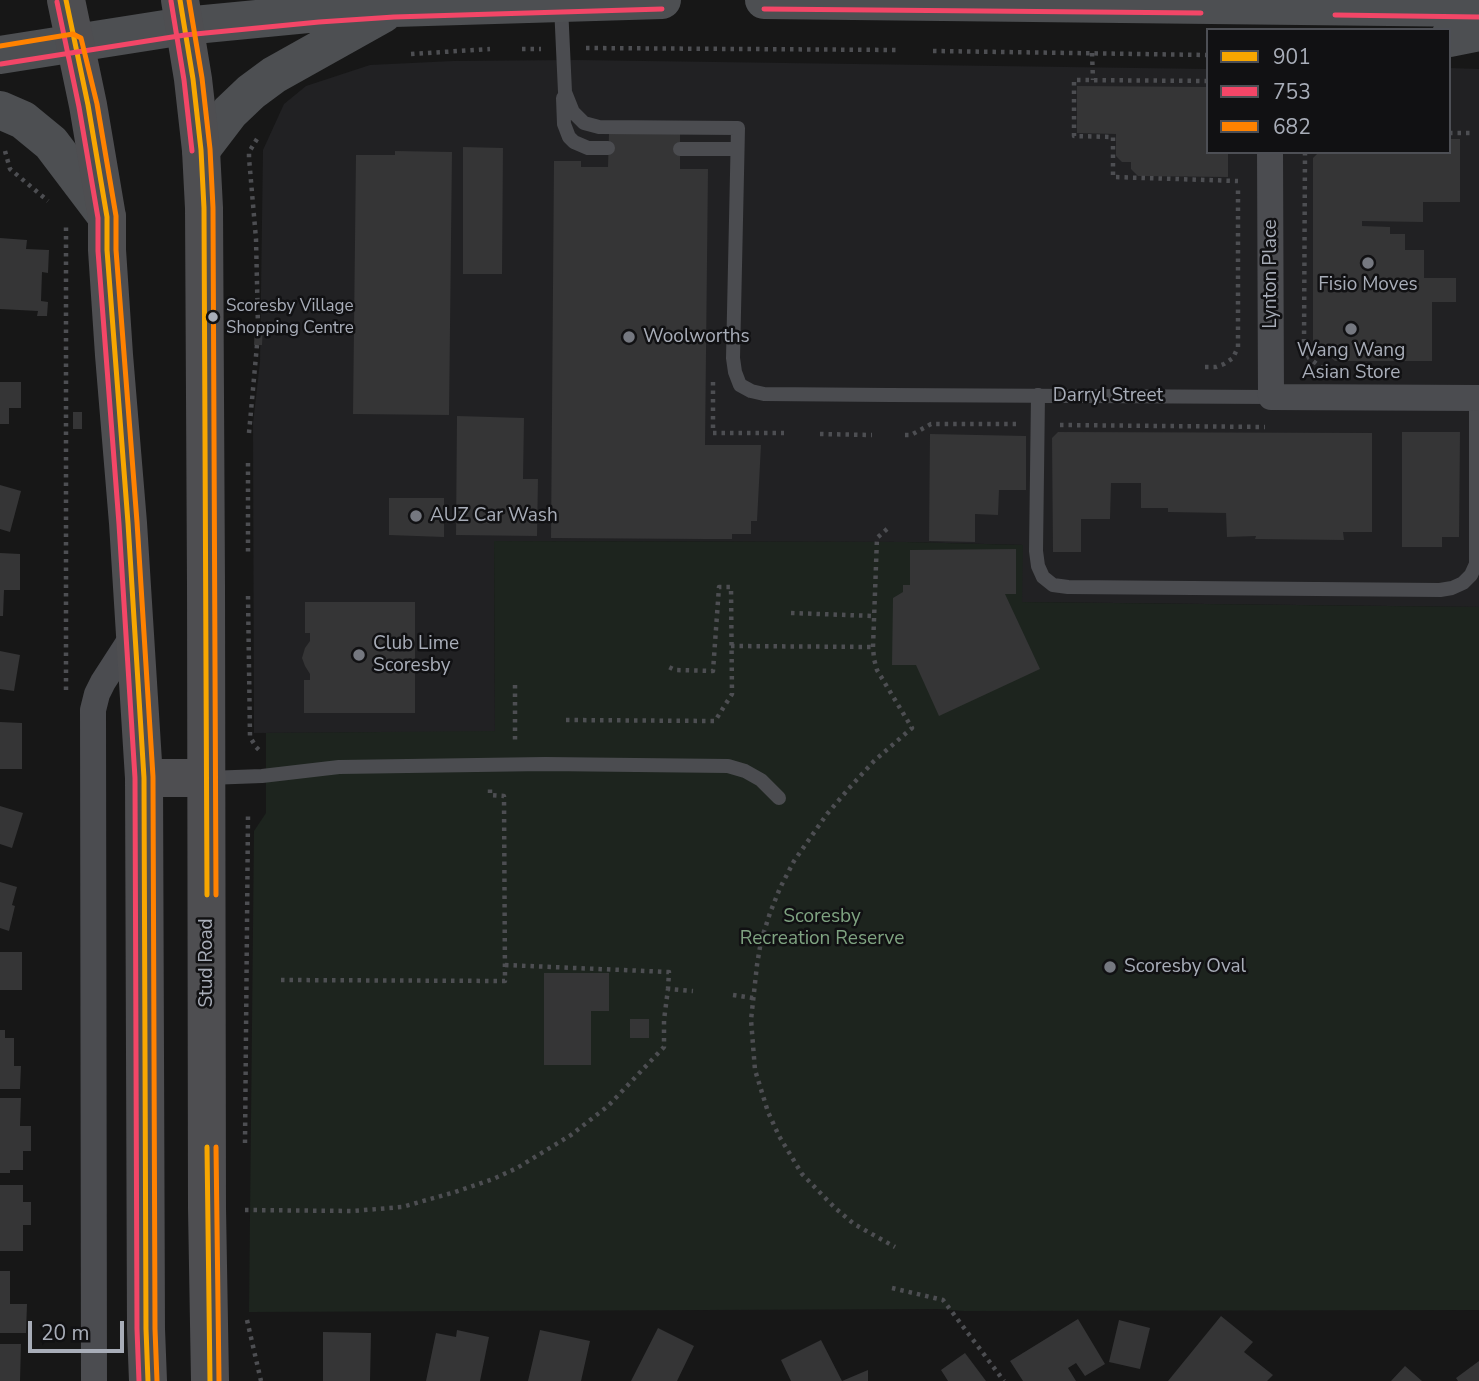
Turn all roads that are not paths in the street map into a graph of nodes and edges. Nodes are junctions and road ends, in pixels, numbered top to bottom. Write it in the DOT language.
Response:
graph roads {
  1 [pos="66,0"];
  2 [pos="662,0"];
  3 [pos="764,0"];
  4 [pos="561,3"];
  5 [pos="394,8"];
  6 [pos="1479,8"];
  7 [pos="1275,11"];
  8 [pos="182,13"];
  9 [pos="1479,32"];
  10 [pos="1451,38"];
  11 [pos="74,43"];
  12 [pos="0,55"];
  13 [pos="564,77"];
  14 [pos="0,110"];
  15 [pos="608,148"];
  16 [pos="680,149"];
  17 [pos="737,149"];
  18 [pos="201,150"];
  19 [pos="1270,154"];
  20 [pos="107,217"];
  21 [pos="1038,395"];
  22 [pos="1271,397"];
  23 [pos="1477,398"];
  24 [pos="134,634"];
  25 [pos="144,778"];
  26 [pos="207,778"];
  27 [pos="779,798"];
  28 [pos="94,1381"];
  29 [pos="148,1381"];
  30 [pos="211,1381"];
  1 -- 11 [label="highway"];
  2 -- 4 [label="main road"];
  3 -- 7 [label="main road"];
  4 -- 5 [label="main road"];
  4 -- 13 [label="lane"];
  5 -- 8 [label="main road"];
  5 -- 18 [label="main road"];
  6 -- 7 [label="main road"];
  8 -- 11 [label="main road"];
  8 -- 18 [label="highway, Stud Road"];
  9 -- 10 [label="main road"];
  11 -- 12 [label="main road"];
  11 -- 20 [label="highway"];
  13 -- 15 [label="lane"];
  13 -- 17 [label="lane"];
  14 -- 20 [label="main road"];
  16 -- 17 [label="lane"];
  17 -- 21 [label="lane, Darryl Street"];
  18 -- 26 [label="highway, Stud Road"];
  19 -- 22 [label="street, Lynton Place"];
  20 -- 24 [label="highway"];
  21 -- 22 [label="lane, Darryl Street"];
  21 -- 23 [label="lane"];
  22 -- 23 [label="street, Darryl Street"];
  24 -- 25 [label="highway"];
  24 -- 28 [label="street"];
  25 -- 26 [label="highway"];
  25 -- 29 [label="highway"];
  26 -- 27 [label="lane"];
  26 -- 30 [label="highway, Stud Road"];
}
